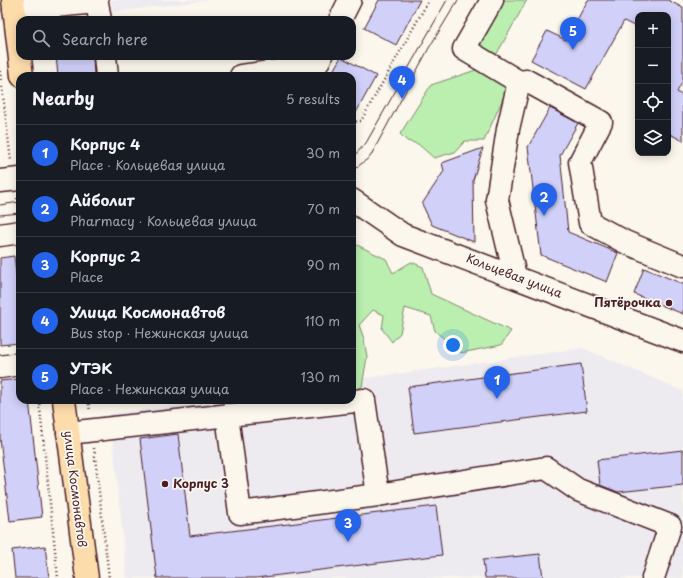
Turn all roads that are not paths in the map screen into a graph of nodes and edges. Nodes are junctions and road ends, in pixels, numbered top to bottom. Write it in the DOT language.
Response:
graph roads {
  1 [pos="350,0"];
  2 [pos="492,0"];
  3 [pos="13,5"];
  4 [pos="99,16"];
  5 [pos="342,16"];
  6 [pos="16,29"];
  7 [pos="20,60"];
  8 [pos="105,60"];
  9 [pos="319,60"];
  10 [pos="21,72"];
  11 [pos="106,72"];
  12 [pos="271,72"];
  13 [pos="519,82"];
  14 [pos="356,203"];
  15 [pos="16,233"];
  16 [pos="0,235"];
  17 [pos="683,266"];
  18 [pos="515,276"];
  19 [pos="683,341"];
  20 [pos="16,364"];
  21 [pos="0,366"];
  22 [pos="356,401"];
  23 [pos="64,404"];
  24 [pos="327,404"];
  25 [pos="227,415"];
  26 [pos="68,433"];
  27 [pos="378,495"];
  28 [pos="677,525"];
  29 [pos="87,578"];
  30 [pos="653,578"];
  1 -- 5 [label="street"];
  2 -- 13 [label="street"];
  3 -- 4 [label="street"];
  3 -- 6 [label="main road"];
  7 -- 10 [label="main road"];
  8 -- 11 [label="street"];
  9 -- 12 [label="street"];
  13 -- 17 [label="street"];
  13 -- 18 [label="street"];
  14 -- 18 [label="street, Кольцевая улица"];
  15 -- 16 [label="street"];
  18 -- 19 [label="street, Кольцевая улица"];
  20 -- 21 [label="street"];
  22 -- 27 [label="street"];
  23 -- 26 [label="main road, улица Космонавтов"];
  24 -- 25 [label="street"];
  25 -- 26 [label="street"];
  25 -- 27 [label="street"];
  26 -- 29 [label="main road, улица Космонавтов"];
  27 -- 28 [label="street"];
  28 -- 30 [label="street"];
}
